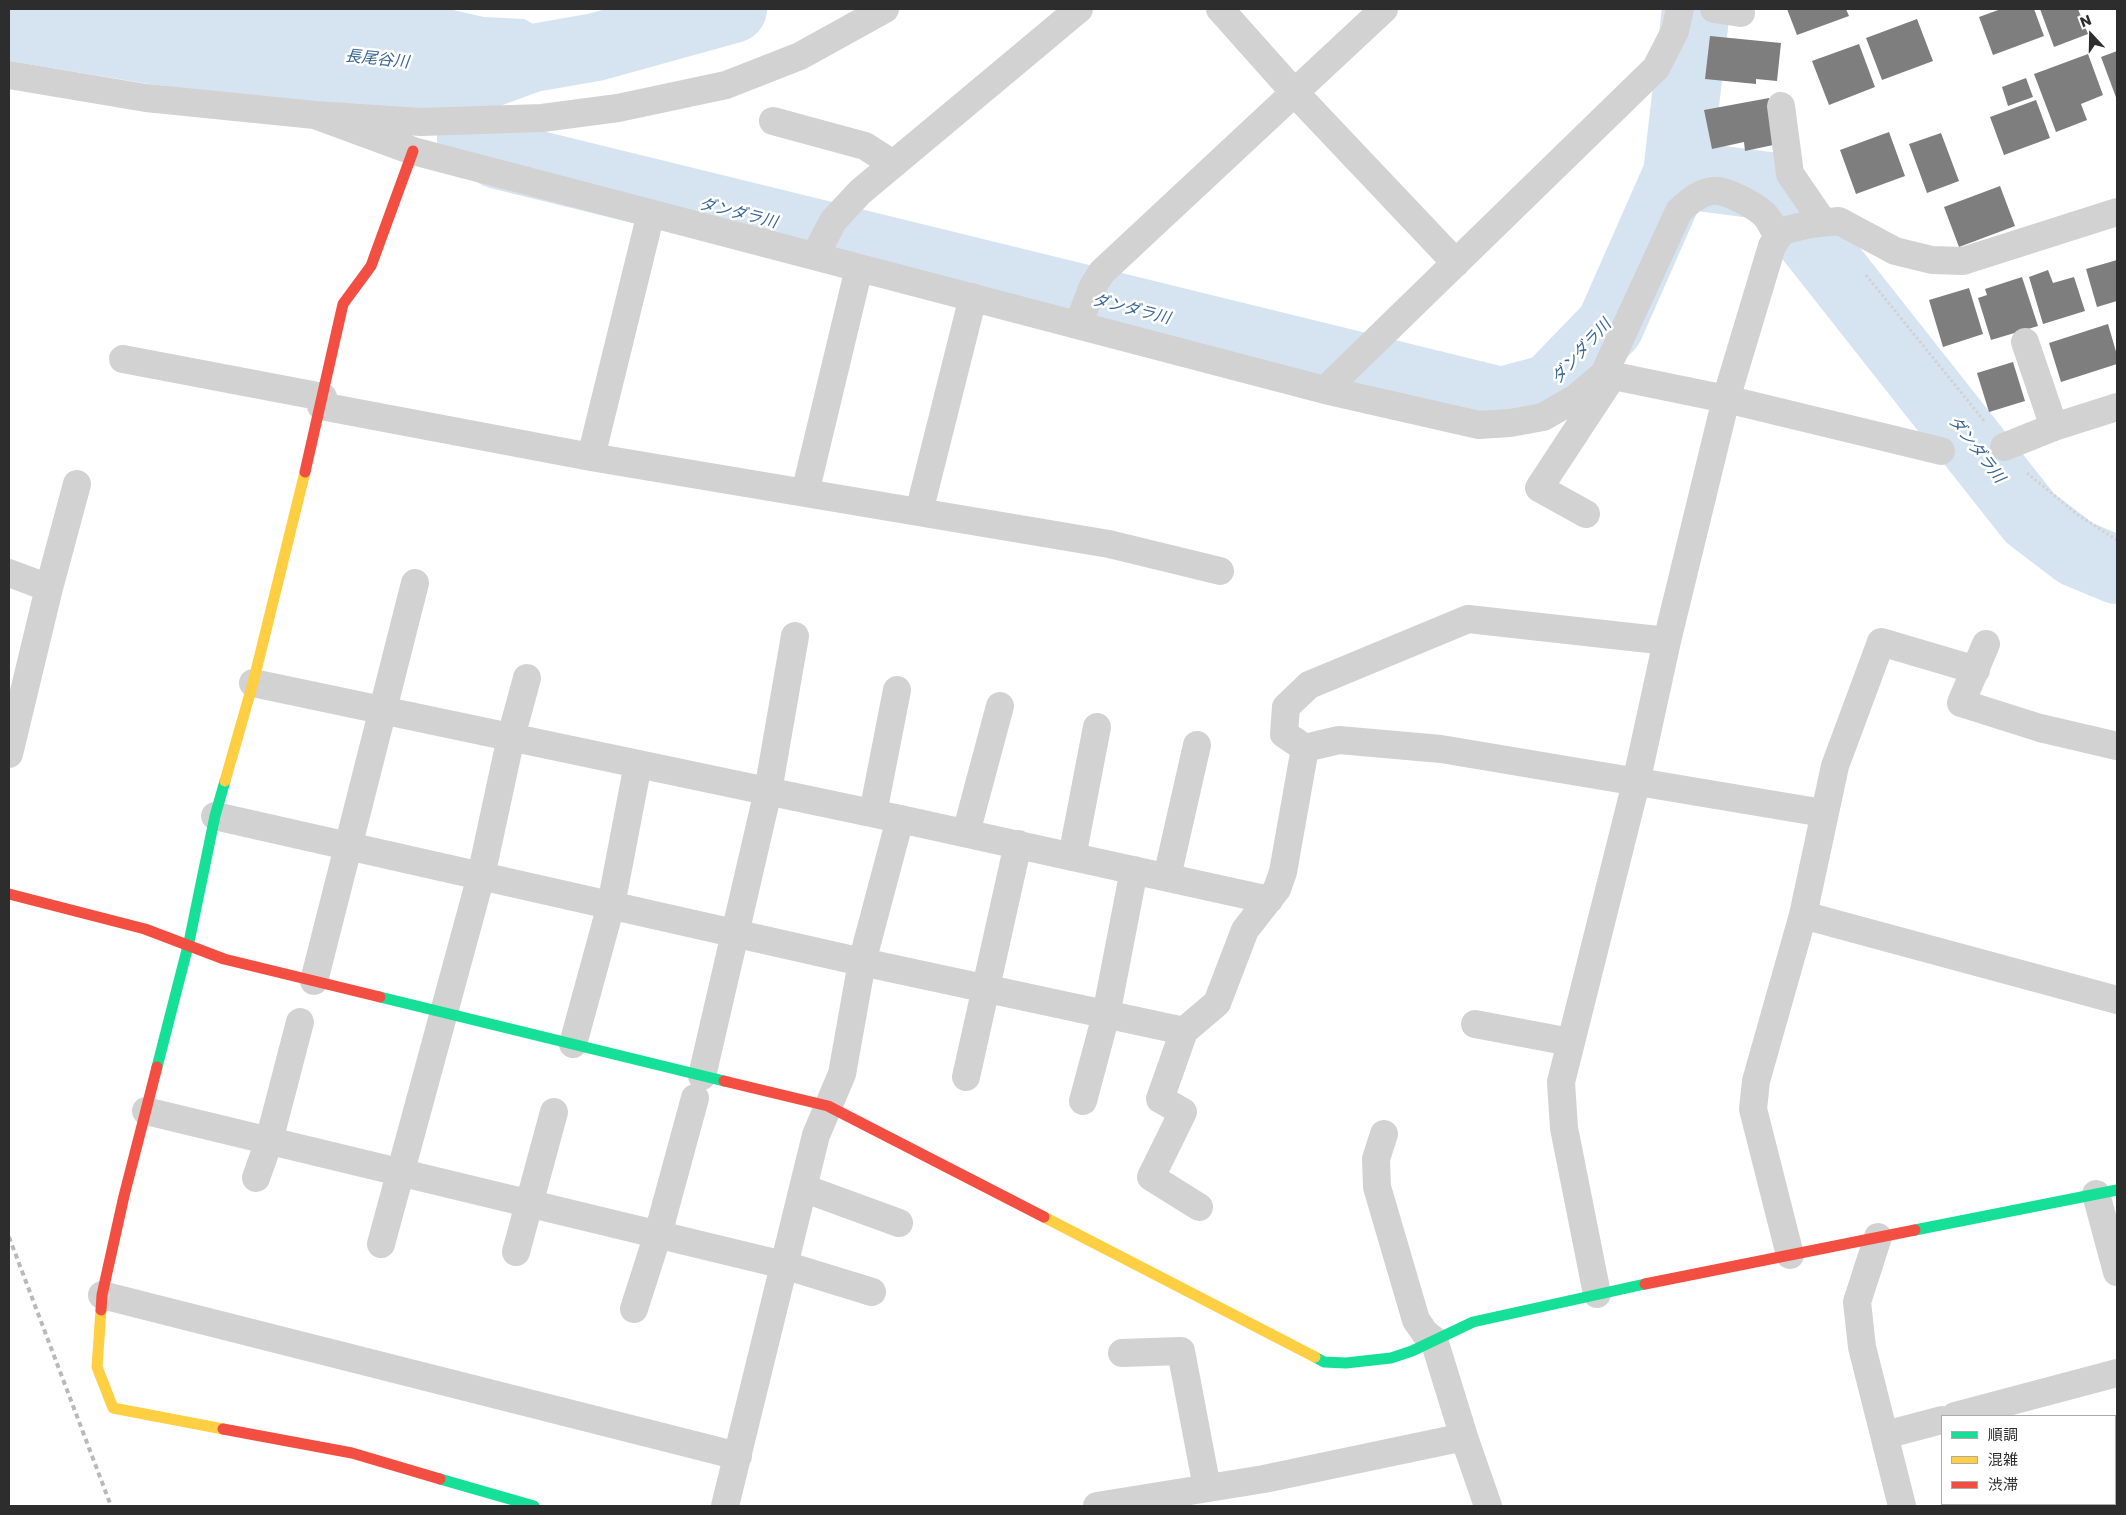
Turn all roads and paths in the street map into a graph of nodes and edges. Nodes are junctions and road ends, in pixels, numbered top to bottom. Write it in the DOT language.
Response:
graph roads {
  1 [pos="885,9"];
  2 [pos="1079,9"];
  3 [pos="1220,9"];
  4 [pos="1384,9"];
  5 [pos="1680,9"];
  6 [pos="1714,9"];
  7 [pos="1741,13"];
  8 [pos="9,75"];
  9 [pos="1294,92"];
  10 [pos="1782,106"];
  11 [pos="315,115"];
  12 [pos="773,121"];
  13 [pos="413,151"];
  14 [pos="893,164"];
  15 [pos="2117,212"];
  16 [pos="651,213"];
  17 [pos="1817,223"];
  18 [pos="1780,234"];
  19 [pos="823,240"];
  20 [pos="1456,263"];
  21 [pos="859,268"];
  22 [pos="1860,268"];
  23 [pos="972,298"];
  24 [pos="1080,318"];
  25 [pos="2025,342"];
  26 [pos="123,360"];
  27 [pos="1609,375"];
  28 [pos="1325,390"];
  29 [pos="1726,399"];
  30 [pos="322,402"];
  31 [pos="2117,407"];
  32 [pos="2054,427"];
  33 [pos="2004,447"];
  34 [pos="1941,451"];
  35 [pos="591,457"];
  36 [pos="77,484"];
  37 [pos="805,493"];
  38 [pos="919,512"];
  39 [pos="1586,514"];
  40 [pos="2117,540"];
  41 [pos="1220,571"];
  42 [pos="9,573"];
  43 [pos="415,583"];
  44 [pos="49,588"];
  45 [pos="795,636"];
  46 [pos="1667,641"];
  47 [pos="1986,644"];
  48 [pos="1976,670"];
  49 [pos="527,678"];
  50 [pos="253,683"];
  51 [pos="897,690"];
  52 [pos="1000,706"];
  53 [pos="383,710"];
  54 [pos="1097,727"];
  55 [pos="511,737"];
  56 [pos="1197,745"];
  57 [pos="2117,746"];
  58 [pos="1305,748"];
  59 [pos="9,754"];
  60 [pos="638,764"];
  61 [pos="1636,783"];
  62 [pos="768,791"];
  63 [pos="873,813"];
  64 [pos="1824,813"];
  65 [pos="215,816"];
  66 [pos="900,818"];
  67 [pos="966,833"];
  68 [pos="1018,844"];
  69 [pos="348,846"];
  70 [pos="1072,857"];
  71 [pos="1134,870"];
  72 [pos="481,876"];
  73 [pos="1167,878"];
  74 [pos="9,894"];
  75 [pos="1269,900"];
  76 [pos="611,906"];
  77 [pos="1803,915"];
  78 [pos="734,933"];
  79 [pos="189,942"];
  80 [pos="862,962"];
  81 [pos="314,981"];
  82 [pos="986,989"];
  83 [pos="2117,1000"];
  84 [pos="445,1013"];
  85 [pos="1106,1015"];
  86 [pos="300,1022"];
  87 [pos="1475,1024"];
  88 [pos="1184,1031"];
  89 [pos="1570,1042"];
  90 [pos="574,1044"];
  91 [pos="966,1077"];
  92 [pos="698,1087"];
  93 [pos="1083,1101"];
  94 [pos="828,1106"];
  95 [pos="146,1111"];
  96 [pos="554,1112"];
  97 [pos="1384,1134"];
  98 [pos="269,1141"];
  99 [pos="400,1172"];
  100 [pos="256,1178"];
  101 [pos="803,1188"];
  102 [pos="2107,1192"];
  103 [pos="529,1203"];
  104 [pos="1199,1207"];
  105 [pos="900,1223"];
  106 [pos="658,1234"];
  107 [pos="1878,1237"];
  108 [pos="381,1244"];
  109 [pos="516,1252"];
  110 [pos="1790,1255"];
  111 [pos="784,1265"];
  112 [pos="2117,1272"];
  113 [pos="872,1292"];
  114 [pos="1597,1294"];
  115 [pos="102,1295"];
  116 [pos="634,1308"];
  117 [pos="1434,1340"];
  118 [pos="1122,1353"];
  119 [pos="2117,1372"];
  120 [pos="1959,1415"];
  121 [pos="1941,1420"];
  122 [pos="1885,1435"];
  123 [pos="1464,1436"];
  124 [pos="738,1456"];
  125 [pos="1207,1488"];
  126 [pos="534,1506"];
  127 [pos="725,1506"];
  128 [pos="1101,1506"];
  129 [pos="1488,1506"];
  130 [pos="1902,1506"];
  1 -- 11 [label="street"];
  2 -- 14 [label="street"];
  3 -- 9 [label="street"];
  4 -- 9 [label="street"];
  5 -- 20 [label="street"];
  6 -- 7 [label="street"];
  8 -- 11 [label="street"];
  9 -- 20 [label="street"];
  9 -- 24 [label="street"];
  10 -- 17 [label="street"];
  11 -- 13 [label="street"];
  12 -- 14 [label="street"];
  13 -- 16 [label="street"];
  13 -- 30 [label="street"];
  14 -- 19 [label="street"];
  15 -- 17 [label="street"];
  16 -- 19 [label="street"];
  16 -- 35 [label="street"];
  17 -- 18 [label="street"];
  18 -- 27 [label="street"];
  18 -- 29 [label="street"];
  19 -- 21 [label="street"];
  20 -- 28 [label="street"];
  21 -- 23 [label="street"];
  21 -- 37 [label="street"];
  22 -- 33 [label="path"];
  23 -- 24 [label="street"];
  23 -- 38 [label="street"];
  24 -- 28 [label="street"];
  25 -- 32 [label="street"];
  26 -- 30 [label="street"];
  27 -- 28 [label="street"];
  27 -- 29 [label="street"];
  27 -- 39 [label="street"];
  29 -- 34 [label="street"];
  29 -- 46 [label="street"];
  30 -- 35 [label="street"];
  30 -- 50 [label="street"];
  31 -- 32 [label="street"];
  32 -- 33 [label="street"];
  33 -- 40 [label="path"];
  35 -- 37 [label="street"];
  36 -- 44 [label="street"];
  37 -- 38 [label="street"];
  38 -- 41 [label="street"];
  42 -- 44 [label="street"];
  43 -- 53 [label="street"];
  44 -- 59 [label="street"];
  45 -- 62 [label="street"];
  46 -- 58 [label="street"];
  46 -- 61 [label="street"];
  47 -- 48 [label="street"];
  48 -- 57 [label="street"];
  48 -- 64 [label="street"];
  49 -- 55 [label="street"];
  50 -- 53 [label="street"];
  50 -- 65 [label="street"];
  51 -- 63 [label="street"];
  52 -- 67 [label="street"];
  53 -- 55 [label="street"];
  53 -- 69 [label="street"];
  54 -- 70 [label="street"];
  55 -- 60 [label="street"];
  55 -- 72 [label="street"];
  56 -- 73 [label="street"];
  58 -- 61 [label="street"];
  58 -- 75 [label="street"];
  60 -- 62 [label="street"];
  60 -- 76 [label="street"];
  61 -- 64 [label="street"];
  61 -- 89 [label="street"];
  62 -- 63 [label="street"];
  62 -- 78 [label="street"];
  63 -- 66 [label="street"];
  64 -- 77 [label="street"];
  65 -- 69 [label="street"];
  65 -- 79 [label="street"];
  66 -- 67 [label="street"];
  66 -- 80 [label="street"];
  67 -- 68 [label="street"];
  68 -- 70 [label="street"];
  68 -- 82 [label="street"];
  69 -- 72 [label="street"];
  69 -- 81 [label="street"];
  70 -- 71 [label="street"];
  71 -- 73 [label="street"];
  71 -- 85 [label="street"];
  72 -- 76 [label="street"];
  72 -- 84 [label="street"];
  73 -- 75 [label="street"];
  74 -- 79 [label="street"];
  75 -- 88 [label="street"];
  76 -- 78 [label="street"];
  76 -- 90 [label="street"];
  77 -- 83 [label="street"];
  77 -- 110 [label="street"];
  78 -- 80 [label="street"];
  78 -- 92 [label="street"];
  79 -- 81 [label="street"];
  79 -- 95 [label="street"];
  80 -- 82 [label="street"];
  80 -- 94 [label="street"];
  81 -- 84 [label="street"];
  82 -- 85 [label="street"];
  82 -- 91 [label="street"];
  84 -- 90 [label="street"];
  84 -- 99 [label="street"];
  85 -- 88 [label="street"];
  85 -- 93 [label="street"];
  86 -- 98 [label="street"];
  87 -- 89 [label="street"];
  88 -- 104 [label="street"];
  89 -- 114 [label="street"];
  90 -- 92 [label="street"];
  92 -- 94 [label="street"];
  92 -- 106 [label="street"];
  94 -- 101 [label="street"];
  94 -- 117 [label="street"];
  95 -- 98 [label="street"];
  95 -- 115 [label="street"];
  96 -- 103 [label="street"];
  97 -- 117 [label="street"];
  98 -- 99 [label="street"];
  98 -- 100 [label="street"];
  99 -- 103 [label="street"];
  99 -- 108 [label="street"];
  101 -- 105 [label="street"];
  101 -- 111 [label="street"];
  102 -- 107 [label="street"];
  102 -- 112 [label="street"];
  103 -- 106 [label="street"];
  103 -- 109 [label="street"];
  106 -- 111 [label="street"];
  106 -- 116 [label="street"];
  107 -- 110 [label="street"];
  107 -- 122 [label="street"];
  110 -- 114 [label="street"];
  111 -- 113 [label="street"];
  111 -- 124 [label="street"];
  114 -- 117 [label="street"];
  115 -- 124 [label="street"];
  115 -- 126 [label="street"];
  117 -- 123 [label="street"];
  118 -- 125 [label="street"];
  119 -- 120 [label="street"];
  121 -- 122 [label="street"];
  122 -- 130 [label="street"];
  123 -- 125 [label="street"];
  123 -- 129 [label="street"];
  124 -- 127 [label="street"];
  125 -- 128 [label="street"];
}
